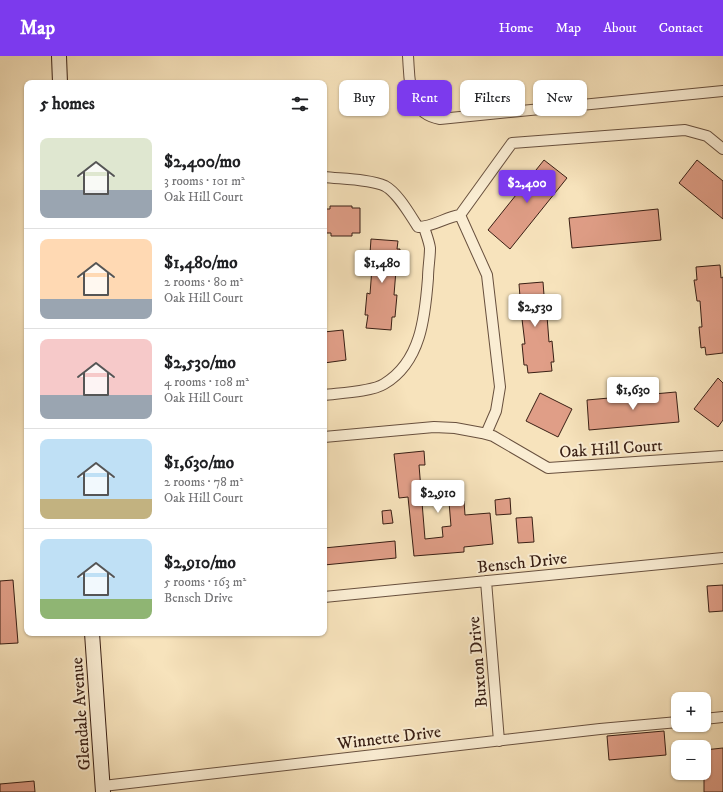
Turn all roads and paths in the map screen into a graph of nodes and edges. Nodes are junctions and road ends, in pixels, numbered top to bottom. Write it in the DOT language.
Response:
graph roads {
  1 [pos="60,56"];
  2 [pos="408,56"];
  3 [pos="60,80"];
  4 [pos="723,90"];
  5 [pos="723,149"];
  6 [pos="327,177"];
  7 [pos="460,215"];
  8 [pos="424,227"];
  9 [pos="327,395"];
  10 [pos="486,434"];
  11 [pos="327,437"];
  12 [pos="723,456"];
  13 [pos="723,558"];
  14 [pos="486,581"];
  15 [pos="327,597"];
  16 [pos="92,636"];
  17 [pos="723,717"];
  18 [pos="711,718"];
  19 [pos="671,723"];
  20 [pos="499,741"];
  21 [pos="103,789"];
  1 -- 3 [label="main road"];
  2 -- 4 [label="street"];
  5 -- 7 [label="street"];
  6 -- 8 [label="street"];
  7 -- 8 [label="street"];
  7 -- 10 [label="street"];
  8 -- 9 [label="street"];
  10 -- 11 [label="street, Oak Hill Court"];
  10 -- 12 [label="street, Oak Hill Court"];
  13 -- 14 [label="street, Bensch Drive"];
  14 -- 15 [label="street, Bensch Drive"];
  14 -- 20 [label="street, Buxton Drive"];
  16 -- 21 [label="main road, Glendale Avenue"];
  17 -- 18 [label="street"];
  19 -- 20 [label="street, Winnette Drive"];
  20 -- 21 [label="street, Winnette Drive"];
}
